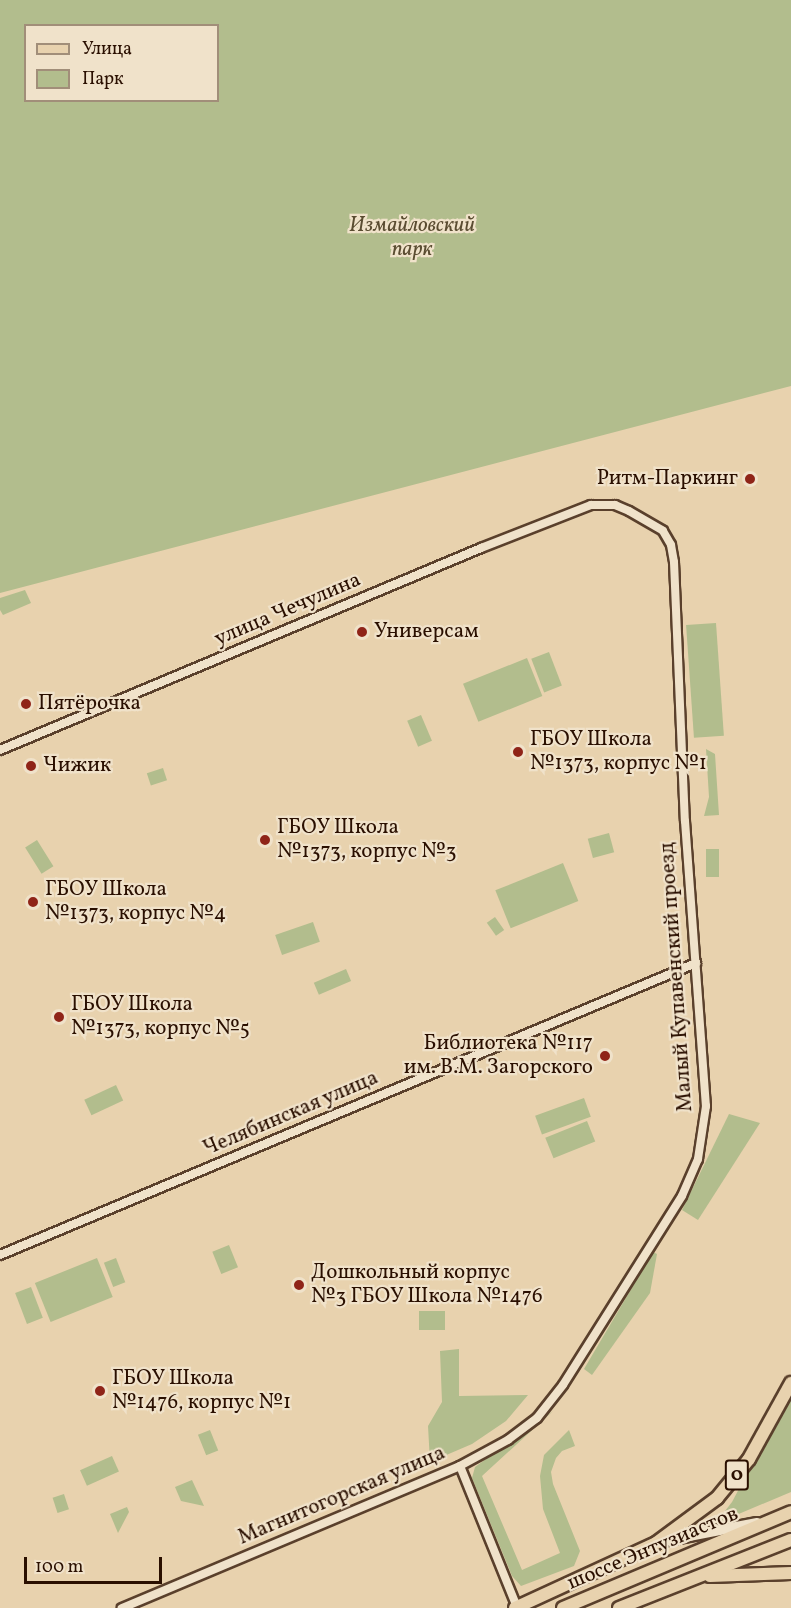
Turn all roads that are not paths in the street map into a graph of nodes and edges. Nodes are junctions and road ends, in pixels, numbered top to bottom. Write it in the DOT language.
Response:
graph roads {
  1 [pos="591,505"];
  2 [pos="0,750"];
  3 [pos="696,963"];
  4 [pos="0,1255"];
  5 [pos="791,1383"];
  6 [pos="508,1440"];
  7 [pos="460,1466"];
  8 [pos="791,1512"];
  9 [pos="775,1519"];
  10 [pos="791,1540"];
  11 [pos="656,1543"];
  12 [pos="791,1573"];
  13 [pos="699,1577"];
  14 [pos="516,1607"];
  15 [pos="122,1608"];
  16 [pos="563,1608"];
  17 [pos="619,1608"];
  1 -- 2 [label="street, улица Чечулина"];
  1 -- 3 [label="street, Малый Купавенский проезд"];
  3 -- 4 [label="street, Челябинская улица"];
  3 -- 6 [label="street, Малый Купавенский проезд"];
  5 -- 11 [label="main road, 0"];
  6 -- 7 [label="street, Магнитогорская улица"];
  7 -- 14 [label="street"];
  7 -- 15 [label="street, Магнитогорская улица"];
  8 -- 9 [label="main road, шоссе Энтузиастов"];
  9 -- 11 [label="main road"];
  9 -- 16 [label="main road, шоссе Энтузиастов"];
  10 -- 13 [label="main road, шоссе Энтузиастов"];
  11 -- 14 [label="main road"];
  12 -- 13 [label="main road"];
  13 -- 17 [label="main road, шоссе Энтузиастов"];
}
